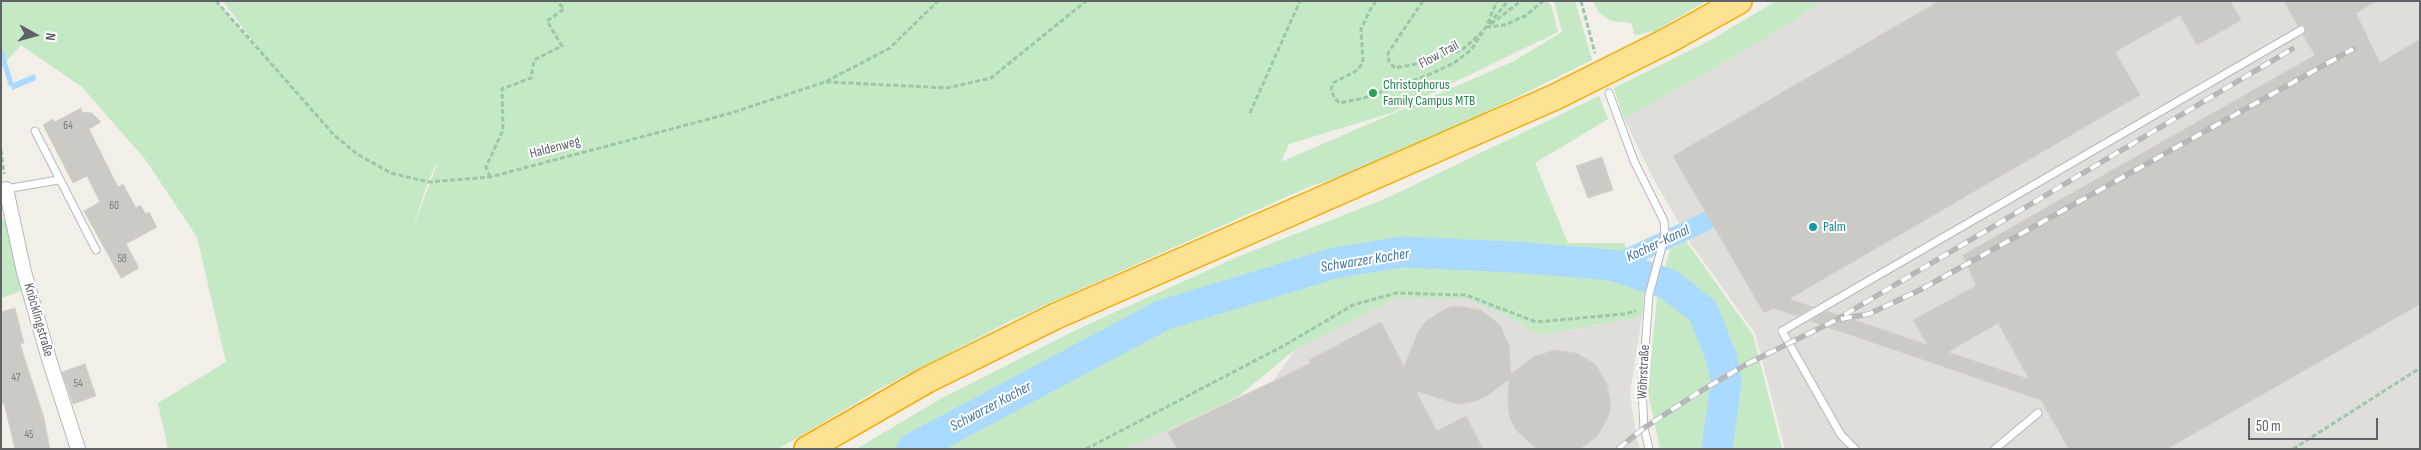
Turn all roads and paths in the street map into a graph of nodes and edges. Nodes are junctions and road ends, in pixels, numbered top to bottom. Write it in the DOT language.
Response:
graph roads {
  1 [pos="216,1"];
  2 [pos="557,1"];
  3 [pos="938,1"];
  4 [pos="1086,1"];
  5 [pos="1300,1"];
  6 [pos="1376,1"];
  7 [pos="1422,1"];
  8 [pos="1497,1"];
  9 [pos="1508,1"];
  10 [pos="1521,1"];
  11 [pos="1543,1"];
  12 [pos="1581,1"];
  13 [pos="1739,1"];
  14 [pos="1486,27"];
  15 [pos="2301,30"];
  16 [pos="1596,53"];
  17 [pos="825,82"];
  18 [pos="1609,94"];
  19 [pos="1250,113"];
  20 [pos="35,131"];
  21 [pos="1,150"];
  22 [pos="490,177"];
  23 [pos="58,180"];
  24 [pos="6,189"];
  25 [pos="96,250"];
  26 [pos="1649,307"];
  27 [pos="2420,368"];
  28 [pos="2038,413"];
  29 [pos="78,449"];
  30 [pos="807,449"];
  31 [pos="1086,449"];
  32 [pos="1649,449"];
  33 [pos="1855,449"];
  34 [pos="1995,449"];
  35 [pos="2293,449"];
  1 -- 22 [label="path, Haldenweg"];
  2 -- 22 [label="path"];
  3 -- 17 [label="path, Haldenweg"];
  4 -- 17 [label="path"];
  5 -- 19 [label="path"];
  6 -- 14 [label="path, Flow Trail"];
  7 -- 14 [label="path"];
  8 -- 14 [label="path"];
  9 -- 14 [label="path"];
  10 -- 14 [label="path"];
  11 -- 14 [label="path"];
  12 -- 16 [label="path"];
  13 -- 30 [label="highway"];
  15 -- 33 [label="lane"];
  17 -- 22 [label="path, Haldenweg"];
  18 -- 26 [label="lane, Wöhrstraße"];
  20 -- 23 [label="lane"];
  21 -- 24 [label="path"];
  23 -- 24 [label="lane"];
  23 -- 25 [label="lane"];
  24 -- 29 [label="street, Knöcklingstraße"];
  26 -- 31 [label="path"];
  26 -- 32 [label="lane, Wöhrstraße"];
  27 -- 35 [label="path"];
  28 -- 34 [label="lane"];
}
